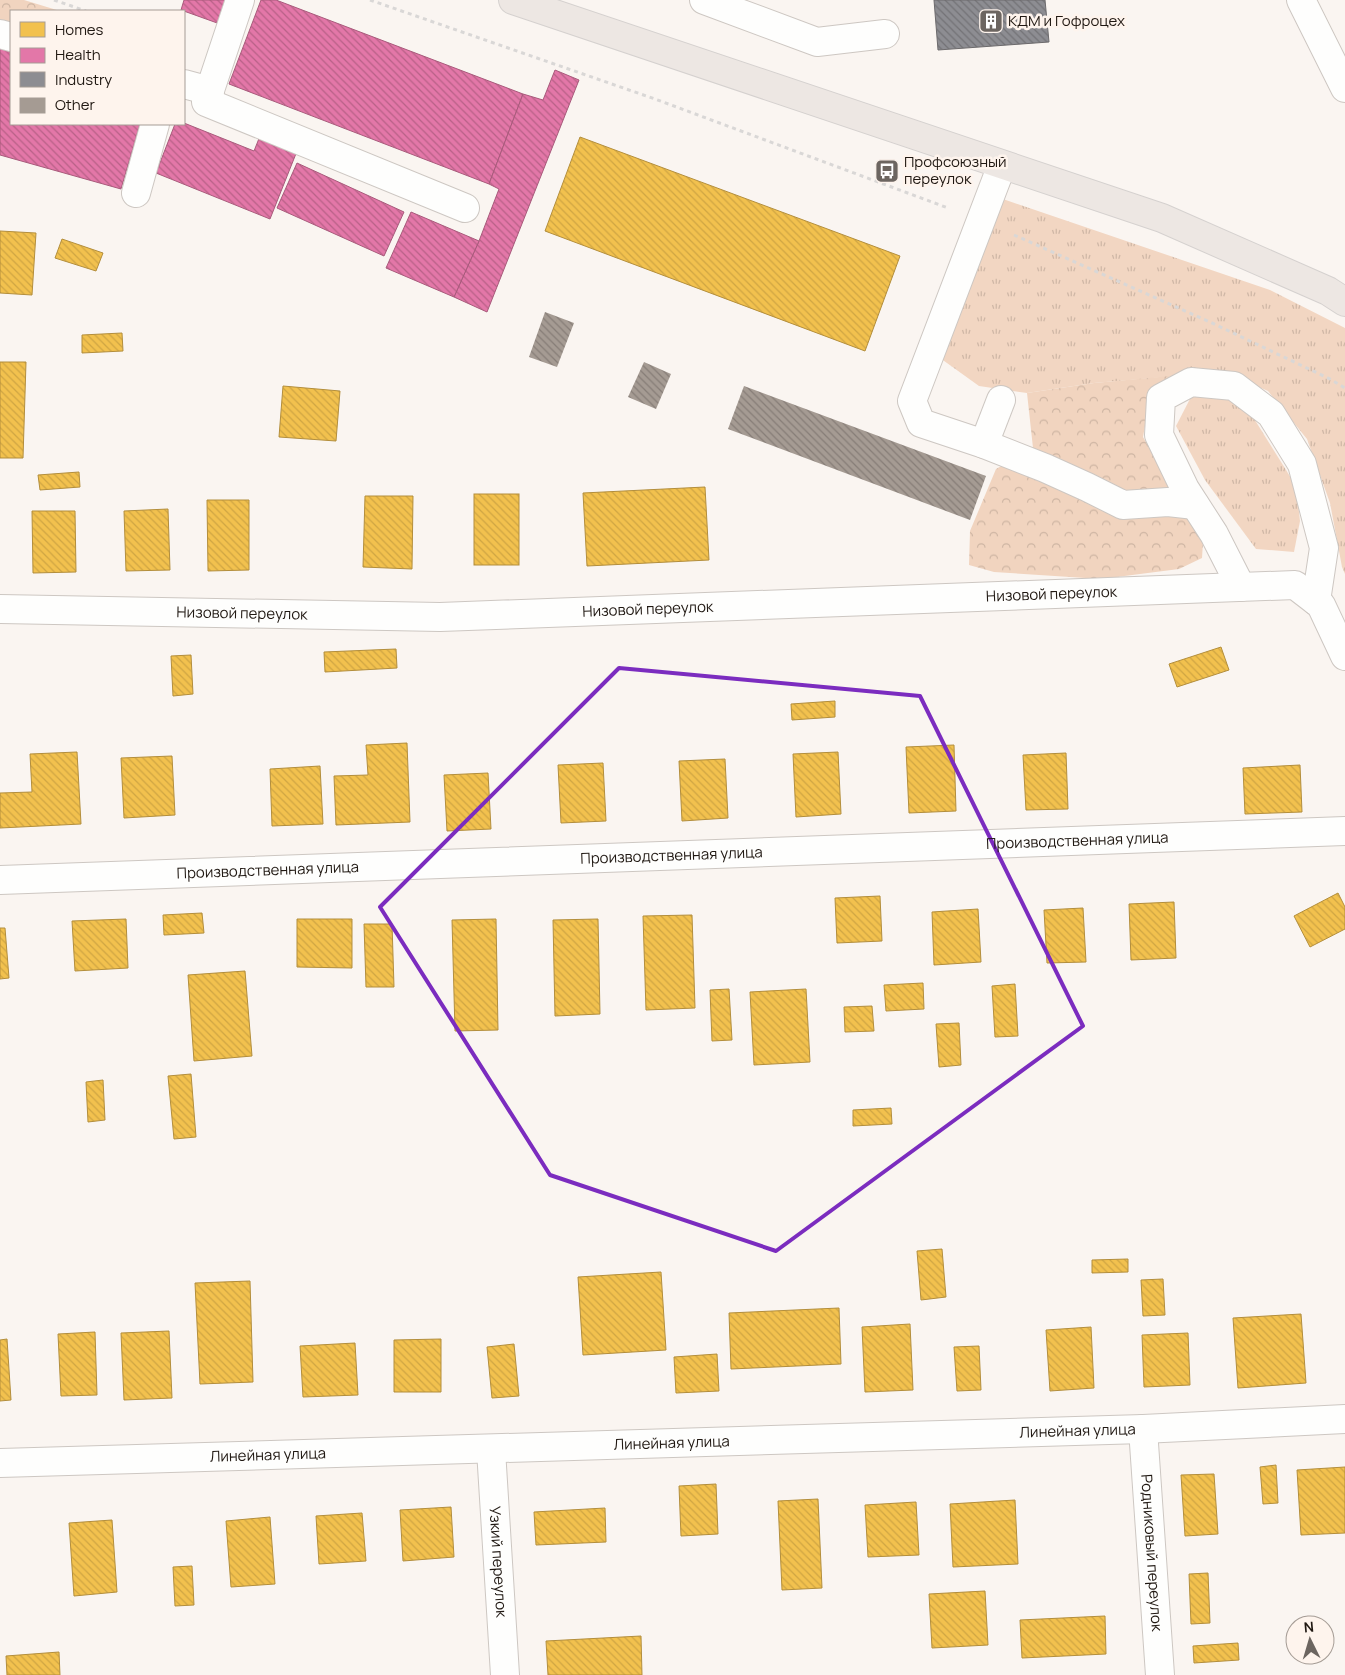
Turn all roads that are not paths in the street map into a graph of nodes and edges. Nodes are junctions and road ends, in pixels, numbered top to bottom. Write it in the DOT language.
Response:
graph roads {
  1 [pos="240,0"];
  2 [pos="513,0"];
  3 [pos="704,0"];
  4 [pos="1301,0"];
  5 [pos="885,34"];
  6 [pos="185,84"];
  7 [pos="1345,88"];
  8 [pos="210,91"];
  9 [pos="154,125"];
  10 [pos="1002,165"];
  11 [pos="136,193"];
  12 [pos="465,208"];
  13 [pos="1336,297"];
  14 [pos="1001,400"];
  15 [pos="984,444"];
  16 [pos="1195,505"];
  17 [pos="1241,587"];
  18 [pos="1316,601"];
  19 [pos="0,609"];
  20 [pos="1345,656"];
  21 [pos="1345,831"];
  22 [pos="0,880"];
  23 [pos="1345,1419"];
  24 [pos="1143,1429"];
  25 [pos="491,1450"];
  26 [pos="0,1463"];
  27 [pos="505,1675"];
  28 [pos="1160,1675"];
  1 -- 8 [label="street"];
  2 -- 10 [label="main road"];
  3 -- 5 [label="street"];
  4 -- 7 [label="street"];
  6 -- 8 [label="street"];
  8 -- 12 [label="street"];
  9 -- 11 [label="street"];
  10 -- 13 [label="main road"];
  10 -- 15 [label="street"];
  14 -- 15 [label="street"];
  15 -- 16 [label="street"];
  16 -- 17 [label="street"];
  16 -- 18 [label="street"];
  17 -- 18 [label="street, Низовой переулок"];
  17 -- 19 [label="street, Низовой переулок"];
  18 -- 20 [label="street"];
  21 -- 22 [label="street, Производственная улица"];
  23 -- 24 [label="street, Линейная улица"];
  24 -- 25 [label="street, Линейная улица"];
  24 -- 28 [label="street, Родниковый переулок"];
  25 -- 26 [label="street, Линейная улица"];
  25 -- 27 [label="street, Узкий переулок"];
}
